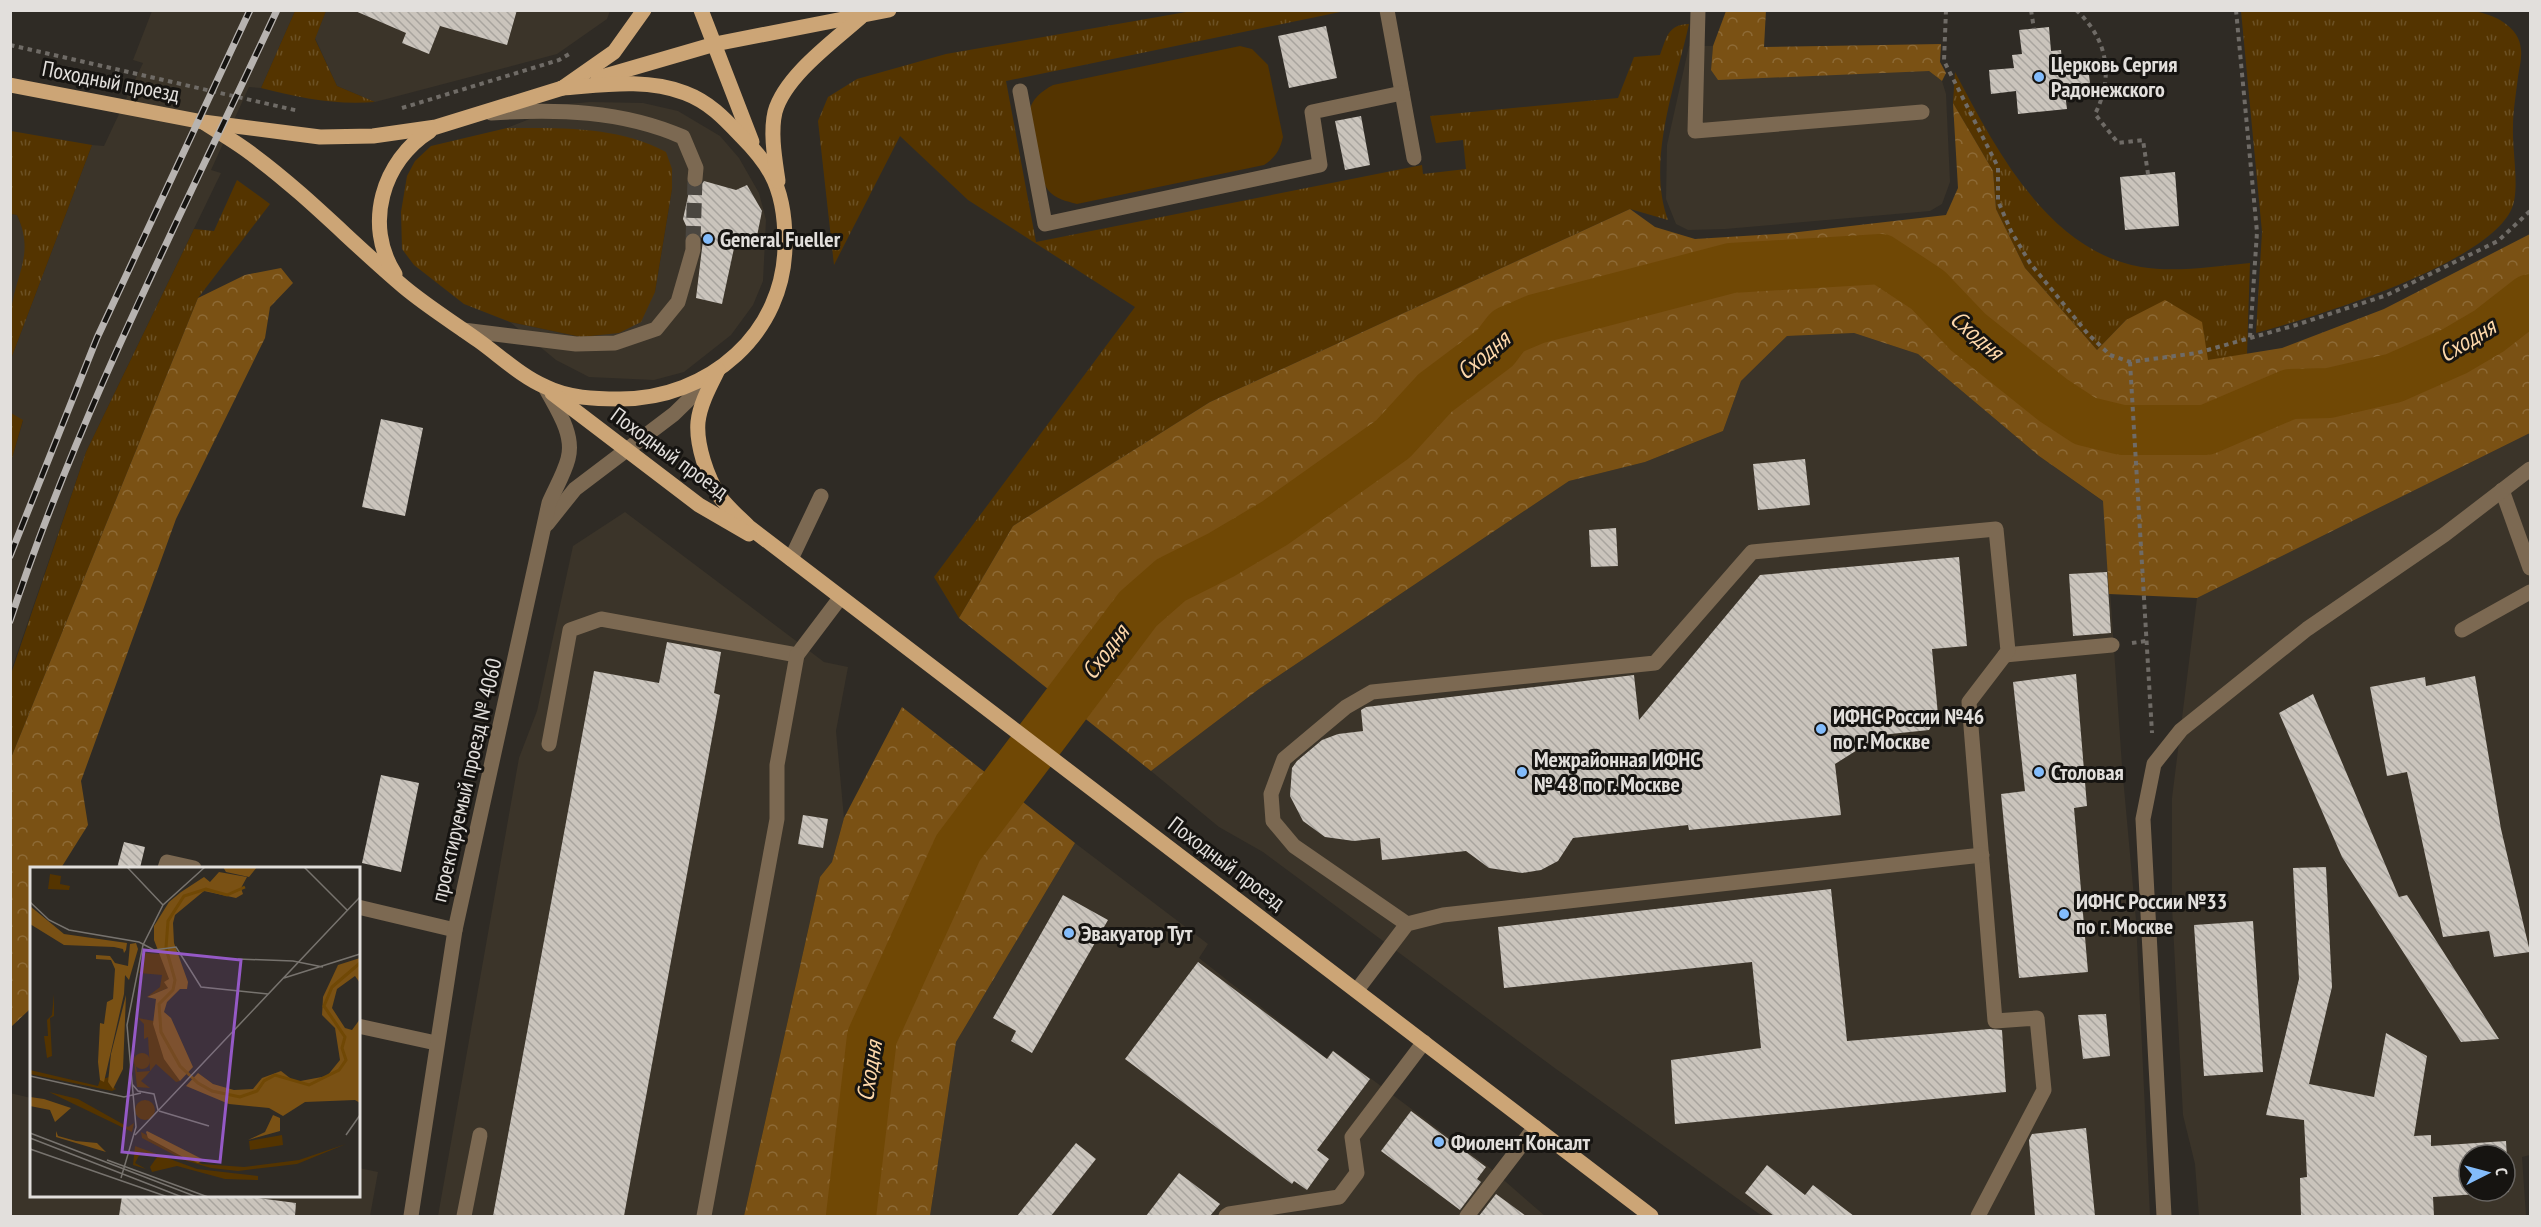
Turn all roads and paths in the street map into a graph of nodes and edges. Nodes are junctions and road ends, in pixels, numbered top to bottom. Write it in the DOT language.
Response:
graph roads {
  1 [pos="701,10"];
  2 [pos="889,10"];
  3 [pos="1387,10"];
  4 [pos="1698,10"];
  5 [pos="1946,10"];
  6 [pos="2031,10"];
  7 [pos="2076,10"];
  8 [pos="2236,10"];
  9 [pos="643,14"];
  10 [pos="861,17"];
  11 [pos="2034,29"];
  12 [pos="10,45"];
  13 [pos="716,45"];
  14 [pos="578,49"];
  15 [pos="10,85"];
  16 [pos="562,88"];
  17 [pos="1020,91"];
  18 [pos="1402,93"];
  19 [pos="393,110"];
  20 [pos="1922,112"];
  21 [pos="481,113"];
  22 [pos="310,114"];
  23 [pos="203,122"];
  24 [pos="436,127"];
  25 [pos="755,151"];
  26 [pos="1414,158"];
  27 [pos="2148,174"];
  28 [pos="695,179"];
  29 [pos="781,198"];
  30 [pos="2530,211"];
  31 [pos="693,240"];
  32 [pos="403,286"];
  33 [pos="463,330"];
  34 [pos="2250,338"];
  35 [pos="2130,362"];
  36 [pos="718,370"];
  37 [pos="545,387"];
  38 [pos="624,450"];
  39 [pos="2530,469"];
  40 [pos="2502,490"];
  41 [pos="821,496"];
  42 [pos="546,527"];
  43 [pos="774,547"];
  44 [pos="791,559"];
  45 [pos="2530,568"];
  46 [pos="2530,592"];
  47 [pos="840,598"];
  48 [pos="2462,630"];
  49 [pos="2112,645"];
  50 [pos="797,655"];
  51 [pos="2005,655"];
  52 [pos="549,744"];
  53 [pos="2154,764"];
  54 [pos="1982,855"];
  55 [pos="165,867"];
  56 [pos="190,867"];
  57 [pos="360,907"];
  58 [pos="1407,924"];
  59 [pos="455,930"];
  60 [pos="1357,990"];
  61 [pos="360,1026"];
  62 [pos="1424,1042"];
  63 [pos="436,1043"];
  64 [pos="1535,1127"];
  65 [pos="480,1135"];
  66 [pos="411,1216"];
  67 [pos="464,1216"];
  68 [pos="704,1216"];
  69 [pos="1226,1216"];
  70 [pos="1467,1216"];
  71 [pos="1651,1216"];
  72 [pos="1978,1216"];
  73 [pos="2164,1216"];
  1 -- 13 [label="main road"];
  2 -- 10 [label="main road"];
  3 -- 18 [label="street"];
  4 -- 20 [label="street"];
  5 -- 35 [label="path"];
  6 -- 11 [label="path"];
  7 -- 27 [label="path"];
  8 -- 34 [label="path"];
  9 -- 16 [label="main road"];
  10 -- 13 [label="main road"];
  10 -- 29 [label="main road"];
  12 -- 22 [label="path"];
  13 -- 16 [label="main road"];
  13 -- 25 [label="main road"];
  14 -- 19 [label="path"];
  15 -- 23 [label="main road, Походный проезд"];
  16 -- 21 [label="main road"];
  16 -- 25 [label="main road"];
  17 -- 18 [label="street"];
  18 -- 26 [label="street"];
  21 -- 24 [label="main road"];
  21 -- 28 [label="street"];
  23 -- 24 [label="main road, Походный проезд"];
  23 -- 32 [label="main road, Походный проезд"];
  24 -- 32 [label="main road"];
  25 -- 29 [label="main road"];
  29 -- 36 [label="main road"];
  30 -- 34 [label="path"];
  31 -- 33 [label="street"];
  32 -- 33 [label="main road, Походный проезд"];
  33 -- 37 [label="main road, Походный проезд"];
  34 -- 35 [label="path"];
  35 -- 53 [label="path"];
  36 -- 37 [label="main road"];
  36 -- 38 [label="street, проектируемый проезд № 4060"];
  36 -- 43 [label="main road, Походный проезд"];
  37 -- 38 [label="main road, Походный проезд"];
  37 -- 42 [label="street, проектируемый проезд № 4060"];
  38 -- 42 [label="street, проектируемый проезд № 4060"];
  38 -- 43 [label="main road, Походный проезд"];
  39 -- 40 [label="street"];
  40 -- 45 [label="street"];
  40 -- 53 [label="street"];
  41 -- 44 [label="street"];
  42 -- 59 [label="street, проектируемый проезд № 4060"];
  43 -- 44 [label="main road, Походный проезд"];
  44 -- 47 [label="main road, Походный проезд"];
  46 -- 48 [label="street"];
  47 -- 50 [label="street"];
  47 -- 60 [label="main road, Походный проезд"];
  49 -- 51 [label="street"];
  50 -- 52 [label="street"];
  50 -- 68 [label="street"];
  51 -- 54 [label="street"];
  51 -- 58 [label="street"];
  53 -- 73 [label="street"];
  54 -- 58 [label="street"];
  54 -- 72 [label="street"];
  55 -- 56 [label="street"];
  57 -- 59 [label="street"];
  58 -- 60 [label="street"];
  59 -- 63 [label="street, проектируемый проезд № 4060"];
  60 -- 62 [label="main road, Походный проезд"];
  61 -- 63 [label="street"];
  62 -- 64 [label="main road, Походный проезд"];
  62 -- 69 [label="street"];
  63 -- 66 [label="street, проектируемый проезд № 4060"];
  64 -- 70 [label="street"];
  64 -- 71 [label="main road, Походный проезд"];
  65 -- 67 [label="street"];
}
